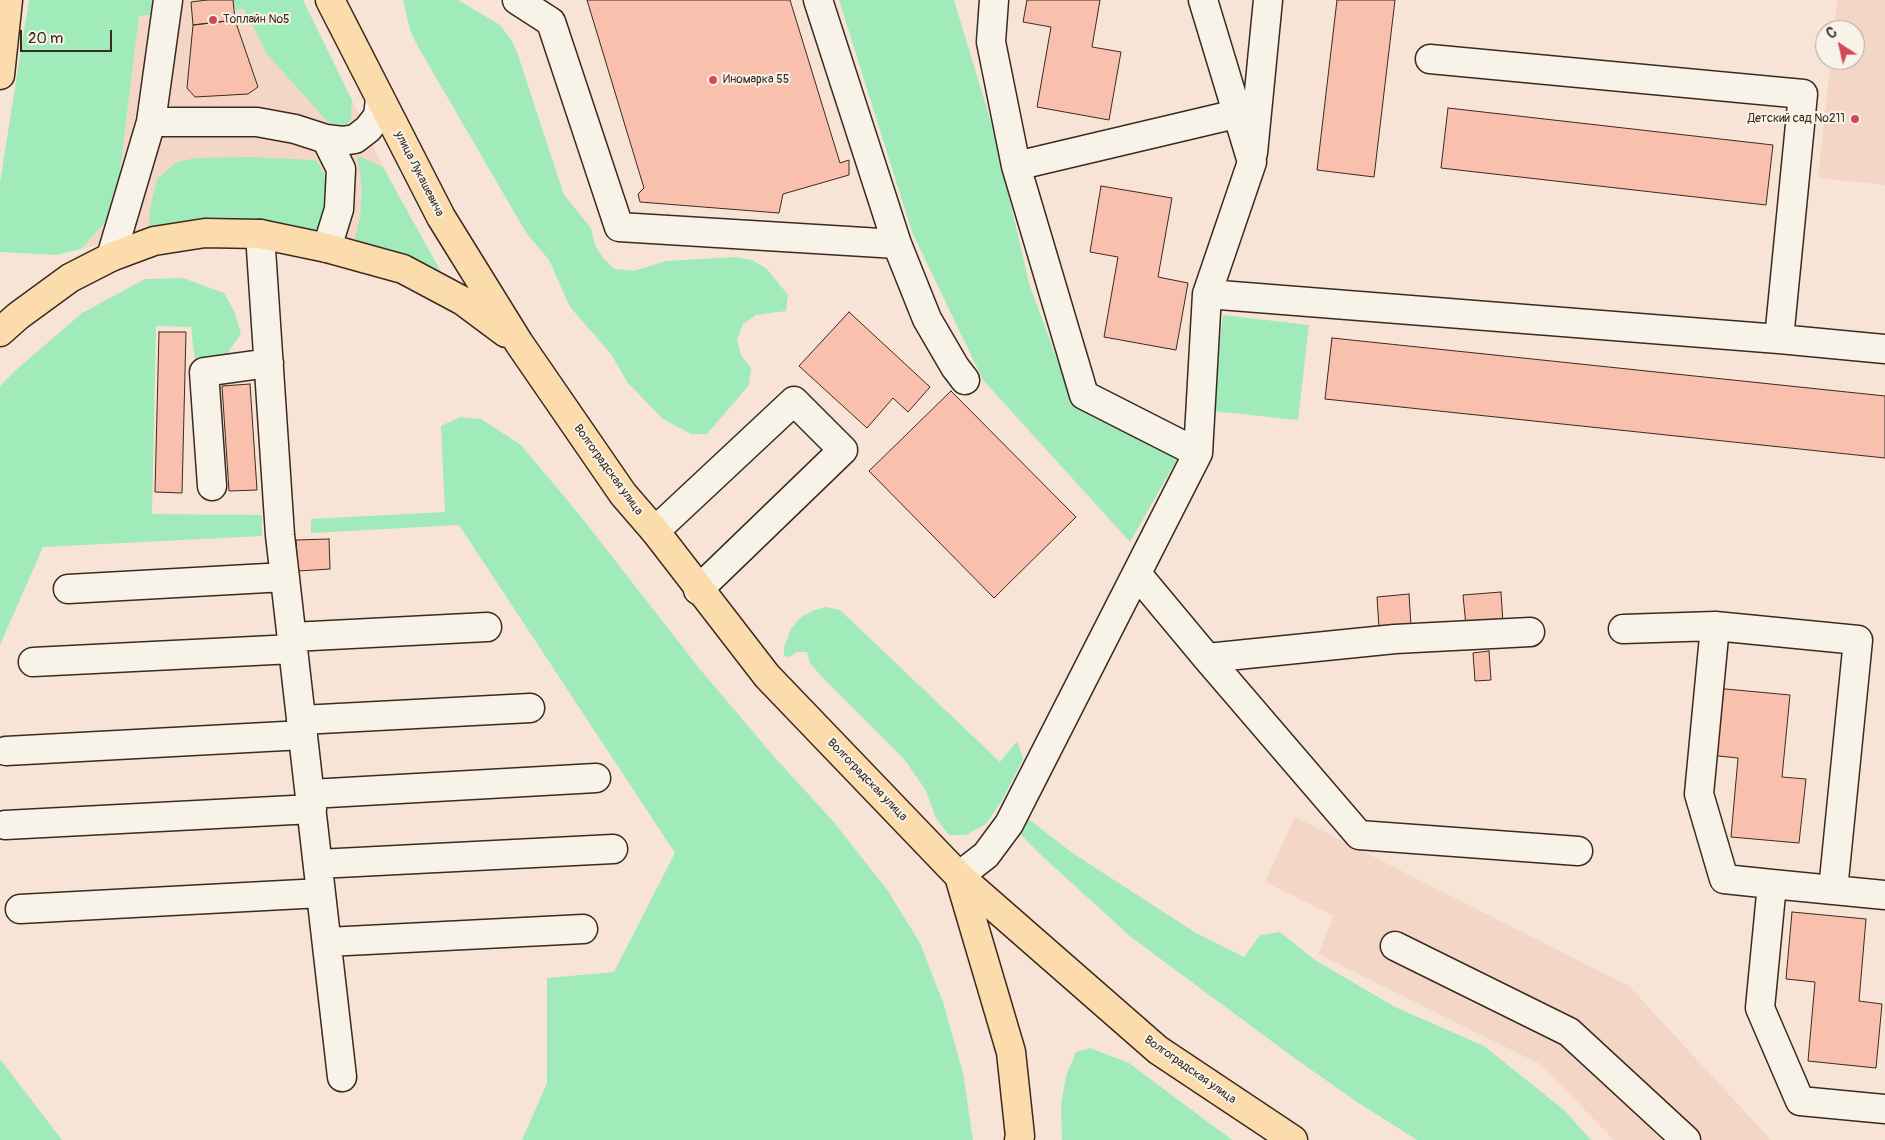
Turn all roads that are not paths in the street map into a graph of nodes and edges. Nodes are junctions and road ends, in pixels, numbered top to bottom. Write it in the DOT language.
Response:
graph roads {
  1 [pos="8,0"];
  2 [pos="168,0"];
  3 [pos="330,0"];
  4 [pos="517,0"];
  5 [pos="818,0"];
  6 [pos="994,0"];
  7 [pos="1203,0"];
  8 [pos="1268,0"];
  9 [pos="1430,58"];
  10 [pos="0,75"];
  11 [pos="380,98"];
  12 [pos="1236,114"];
  13 [pos="150,122"];
  14 [pos="326,139"];
  15 [pos="1252,162"];
  16 [pos="1016,166"];
  17 [pos="260,234"];
  18 [pos="896,244"];
  19 [pos="326,248"];
  20 [pos="111,258"];
  21 [pos="1208,294"];
  22 [pos="0,332"];
  23 [pos="1779,339"];
  24 [pos="519,343"];
  25 [pos="1885,349"];
  26 [pos="269,363"];
  27 [pos="965,380"];
  28 [pos="1198,453"];
  29 [pos="212,486"];
  30 [pos="654,531"];
  31 [pos="1137,574"];
  32 [pos="285,577"];
  33 [pos="68,589"];
  34 [pos="698,590"];
  35 [pos="1715,626"];
  36 [pos="487,627"];
  37 [pos="1623,629"];
  38 [pos="1530,632"];
  39 [pos="292,643"];
  40 [pos="1207,658"];
  41 [pos="33,662"];
  42 [pos="530,708"];
  43 [pos="302,728"];
  44 [pos="6,751"];
  45 [pos="596,778"];
  46 [pos="311,801"];
  47 [pos="5,824"];
  48 [pos="613,849"];
  49 [pos="1578,851"];
  50 [pos="318,864"];
  51 [pos="959,876"];
  52 [pos="1772,884"];
  53 [pos="1833,890"];
  54 [pos="321,893"];
  55 [pos="1885,895"];
  56 [pos="20,909"];
  57 [pos="583,929"];
  58 [pos="327,942"];
  59 [pos="1395,946"];
  60 [pos="342,1077"];
  61 [pos="1885,1109"];
  62 [pos="1019,1140"];
  63 [pos="1293,1140"];
  64 [pos="1686,1140"];
  1 -- 10 [label="main road"];
  2 -- 13 [label="lane"];
  3 -- 11 [label="main road, улица Лукашевича"];
  4 -- 18 [label="lane"];
  5 -- 18 [label="lane"];
  6 -- 16 [label="lane"];
  7 -- 12 [label="lane"];
  8 -- 15 [label="lane"];
  9 -- 23 [label="lane"];
  11 -- 14 [label="lane"];
  11 -- 24 [label="main road, улица Лукашевича"];
  12 -- 15 [label="lane"];
  12 -- 16 [label="lane"];
  13 -- 14 [label="lane"];
  13 -- 20 [label="lane"];
  14 -- 19 [label="lane"];
  15 -- 21 [label="lane"];
  16 -- 28 [label="lane"];
  17 -- 19 [label="main road"];
  17 -- 20 [label="main road"];
  17 -- 26 [label="lane"];
  18 -- 27 [label="lane"];
  19 -- 24 [label="main road"];
  20 -- 22 [label="main road"];
  21 -- 23 [label="lane"];
  21 -- 28 [label="lane"];
  23 -- 25 [label="lane"];
  24 -- 30 [label="main road, Волгоградская улица"];
  26 -- 29 [label="lane"];
  26 -- 32 [label="lane"];
  28 -- 31 [label="lane"];
  30 -- 34 [label="main road, Волгоградская улица"];
  30 -- 34 [label="lane"];
  31 -- 40 [label="lane"];
  31 -- 51 [label="lane"];
  32 -- 33 [label="lane"];
  32 -- 39 [label="lane"];
  34 -- 51 [label="main road, Волгоградская улица"];
  35 -- 37 [label="lane"];
  35 -- 52 [label="lane"];
  35 -- 53 [label="lane"];
  36 -- 39 [label="lane"];
  38 -- 40 [label="lane"];
  39 -- 41 [label="lane"];
  39 -- 43 [label="lane"];
  40 -- 49 [label="lane"];
  42 -- 43 [label="lane"];
  43 -- 44 [label="lane"];
  43 -- 46 [label="lane"];
  45 -- 46 [label="lane"];
  46 -- 47 [label="lane"];
  46 -- 50 [label="lane"];
  48 -- 50 [label="lane"];
  50 -- 54 [label="lane"];
  51 -- 62 [label="main road"];
  51 -- 63 [label="main road, Волгоградская улица"];
  52 -- 53 [label="lane"];
  52 -- 61 [label="lane"];
  53 -- 55 [label="lane"];
  54 -- 56 [label="lane"];
  54 -- 58 [label="lane"];
  57 -- 58 [label="lane"];
  58 -- 60 [label="lane"];
  59 -- 64 [label="lane"];
}
